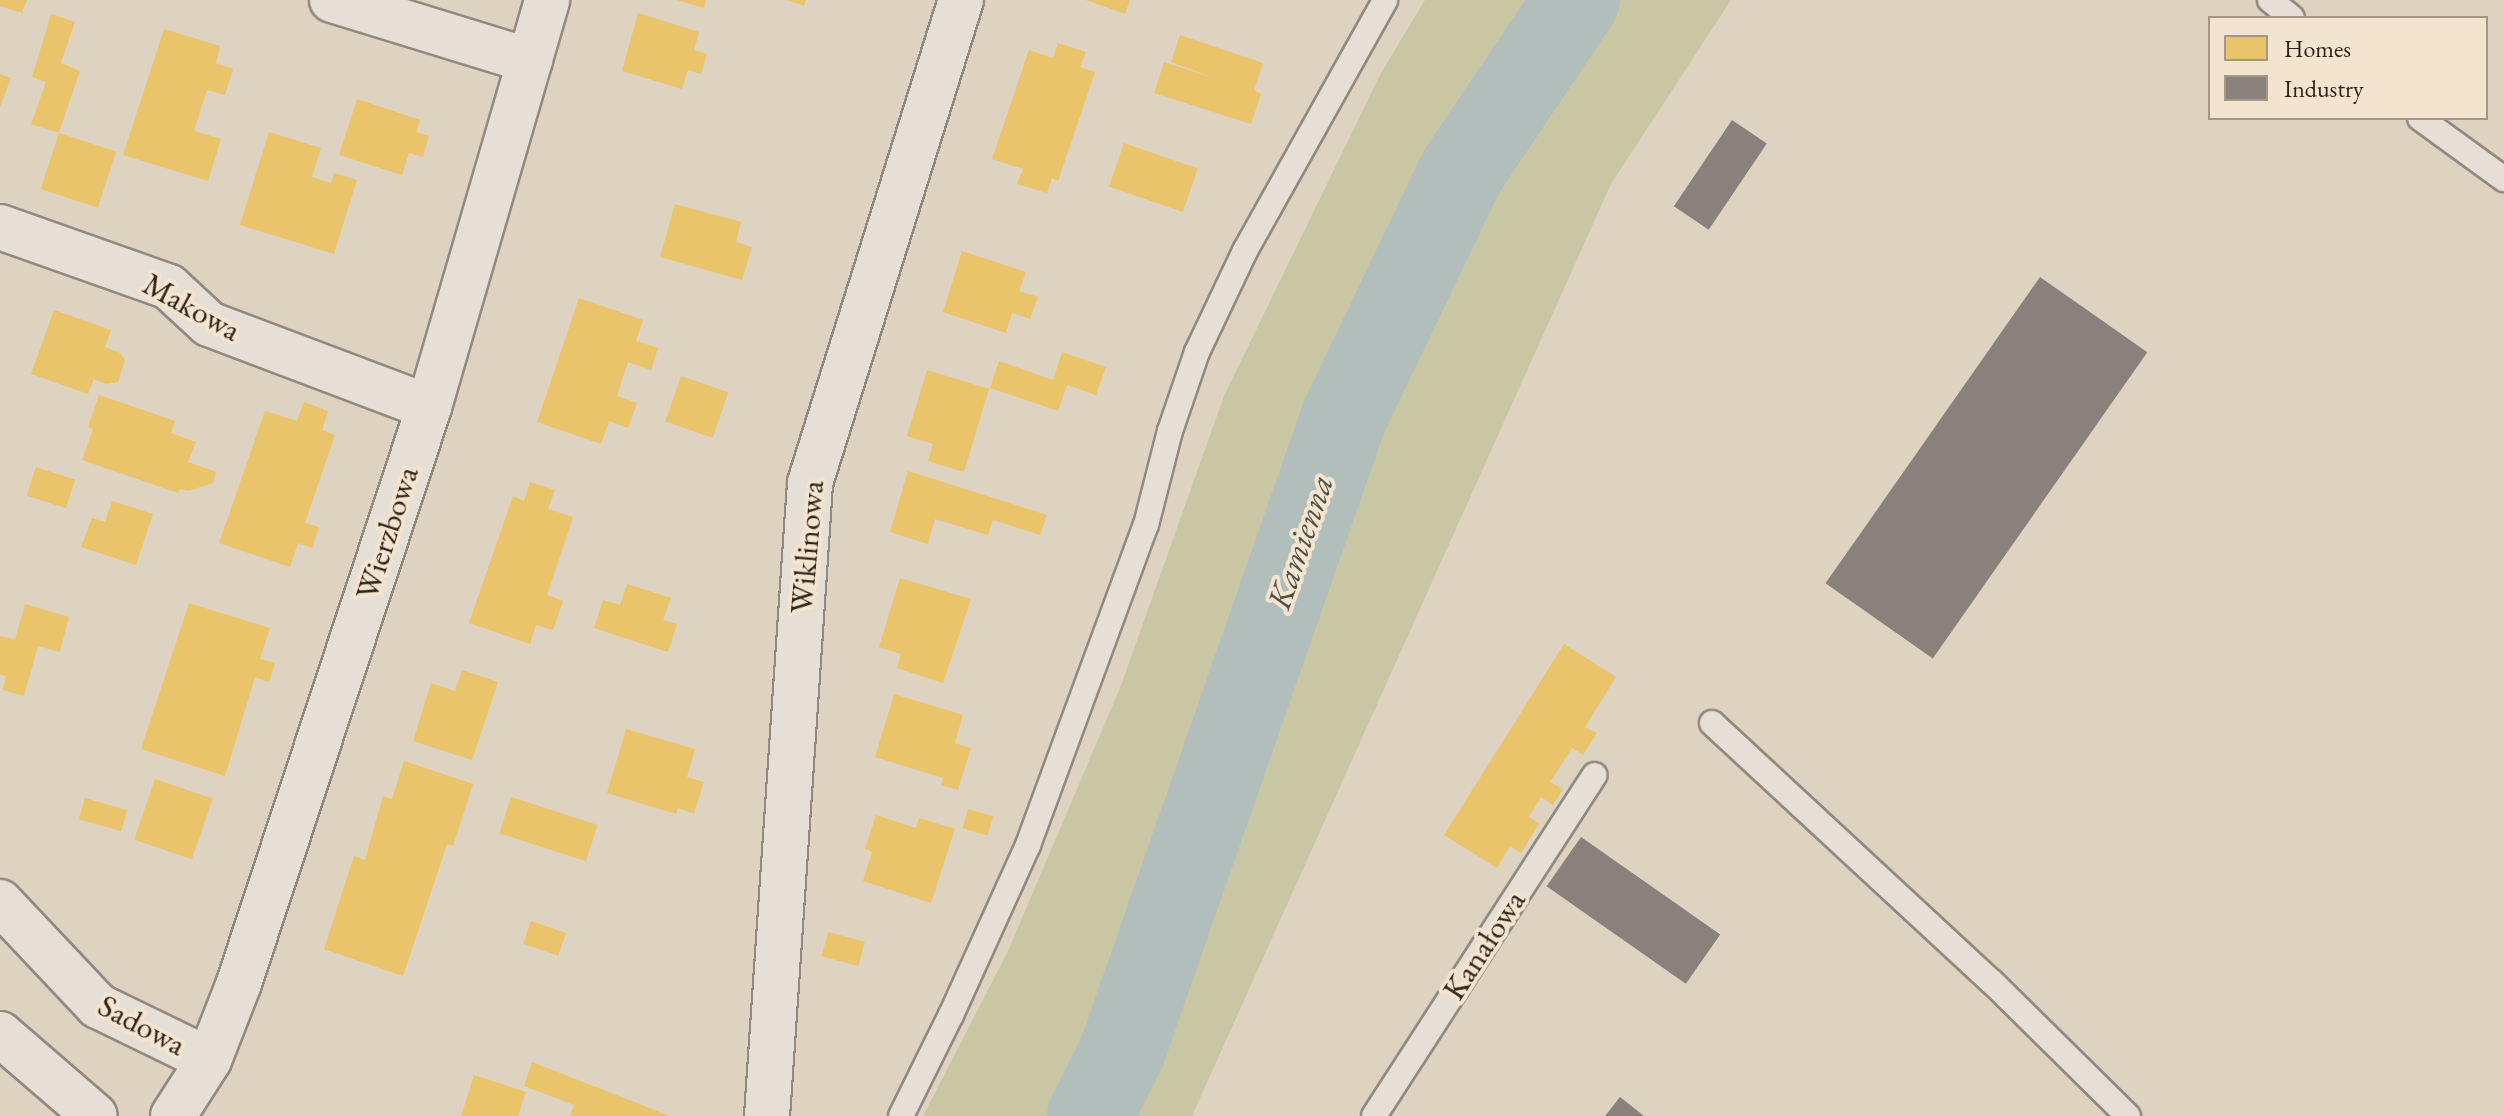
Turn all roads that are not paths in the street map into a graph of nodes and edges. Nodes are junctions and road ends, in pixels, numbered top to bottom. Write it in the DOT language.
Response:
graph roads {
  1 [pos="332,0"];
  2 [pos="547,0"];
  3 [pos="961,0"];
  4 [pos="1385,0"];
  5 [pos="2270,0"];
  6 [pos="2290,16"];
  7 [pos="530,61"];
  8 [pos="2423,120"];
  9 [pos="2504,179"];
  10 [pos="0,227"];
  11 [pos="429,407"];
  12 [pos="1712,723"];
  13 [pos="1595,775"];
  14 [pos="0,902"];
  15 [pos="0,1034"];
  16 [pos="209,1060"];
  17 [pos="95,1116"];
  18 [pos="173,1116"];
  19 [pos="767,1116"];
  20 [pos="901,1116"];
  21 [pos="1374,1116"];
  22 [pos="2128,1116"];
  1 -- 7 [label="street"];
  2 -- 7 [label="street, Wierzbowa"];
  3 -- 19 [label="street, Wiklinowa"];
  4 -- 20 [label="lane"];
  5 -- 6 [label="lane"];
  7 -- 11 [label="street, Wierzbowa"];
  8 -- 9 [label="lane"];
  10 -- 11 [label="street, Makowa"];
  11 -- 16 [label="street, Wierzbowa"];
  12 -- 22 [label="lane"];
  13 -- 21 [label="lane, Kanałowa"];
  14 -- 16 [label="street, Sadowa"];
  15 -- 17 [label="street"];
  16 -- 18 [label="street, Sadowa"];
}
